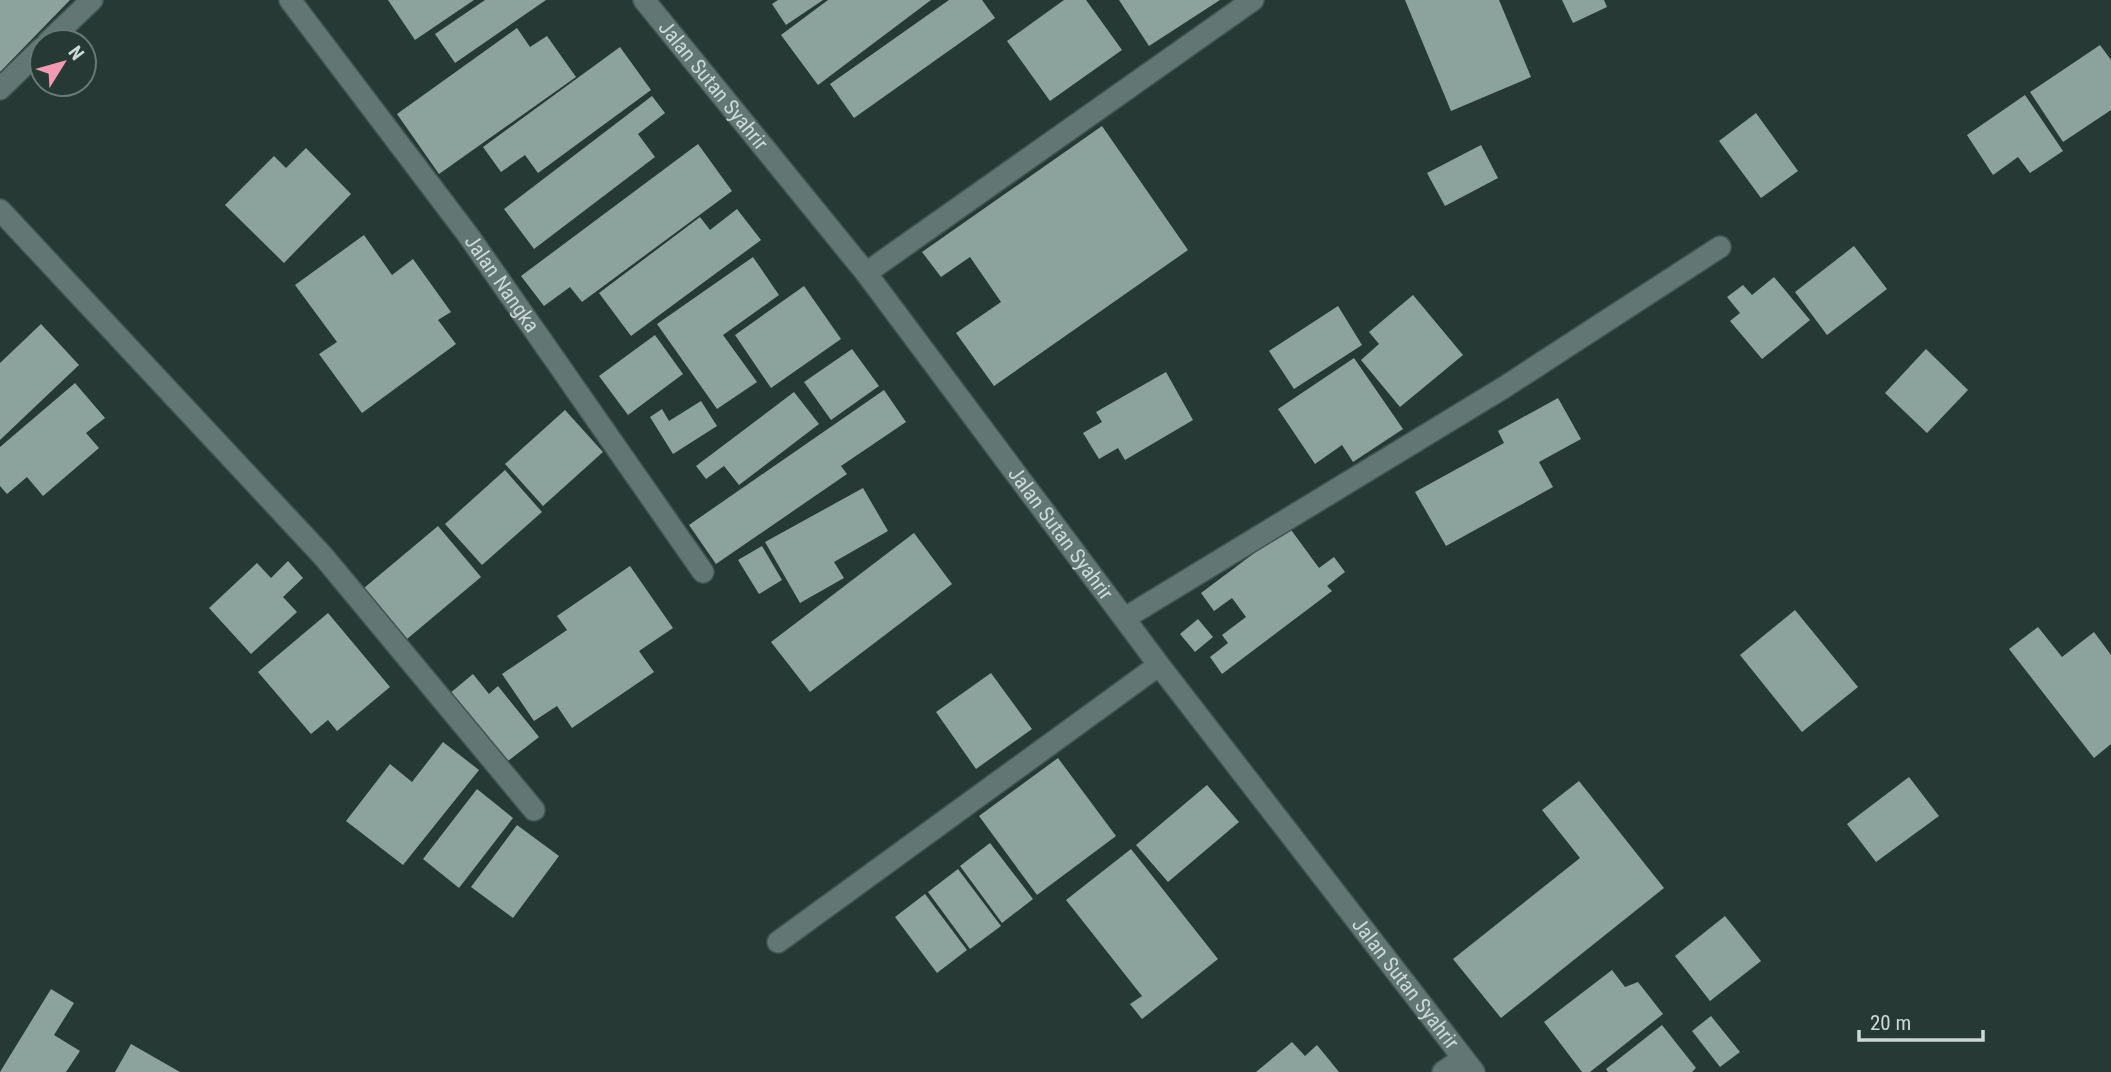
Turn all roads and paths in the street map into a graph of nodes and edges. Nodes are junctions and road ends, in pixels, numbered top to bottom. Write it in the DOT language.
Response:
graph roads {
  1 [pos="92,0"];
  2 [pos="290,0"];
  3 [pos="644,0"];
  4 [pos="1253,0"];
  5 [pos="63,28"];
  6 [pos="28,62"];
  7 [pos="0,89"];
  8 [pos="0,210"];
  9 [pos="1720,247"];
  10 [pos="866,273"];
  11 [pos="702,572"];
  12 [pos="1125,618"];
  13 [pos="1159,665"];
  14 [pos="534,810"];
  15 [pos="778,942"];
  16 [pos="1468,1065"];
  17 [pos="1443,1072"];
  1 -- 5 [label="street"];
  2 -- 11 [label="street, Jalan Nangka"];
  3 -- 10 [label="street, Jalan Sutan Syahrir"];
  4 -- 10 [label="street"];
  6 -- 7 [label="street"];
  8 -- 14 [label="street"];
  9 -- 12 [label="street"];
  10 -- 12 [label="street, Jalan Sutan Syahrir"];
  12 -- 13 [label="street, Jalan Sutan Syahrir"];
  13 -- 15 [label="street"];
  13 -- 16 [label="street, Jalan Sutan Syahrir"];
  16 -- 17 [label="street"];
}
